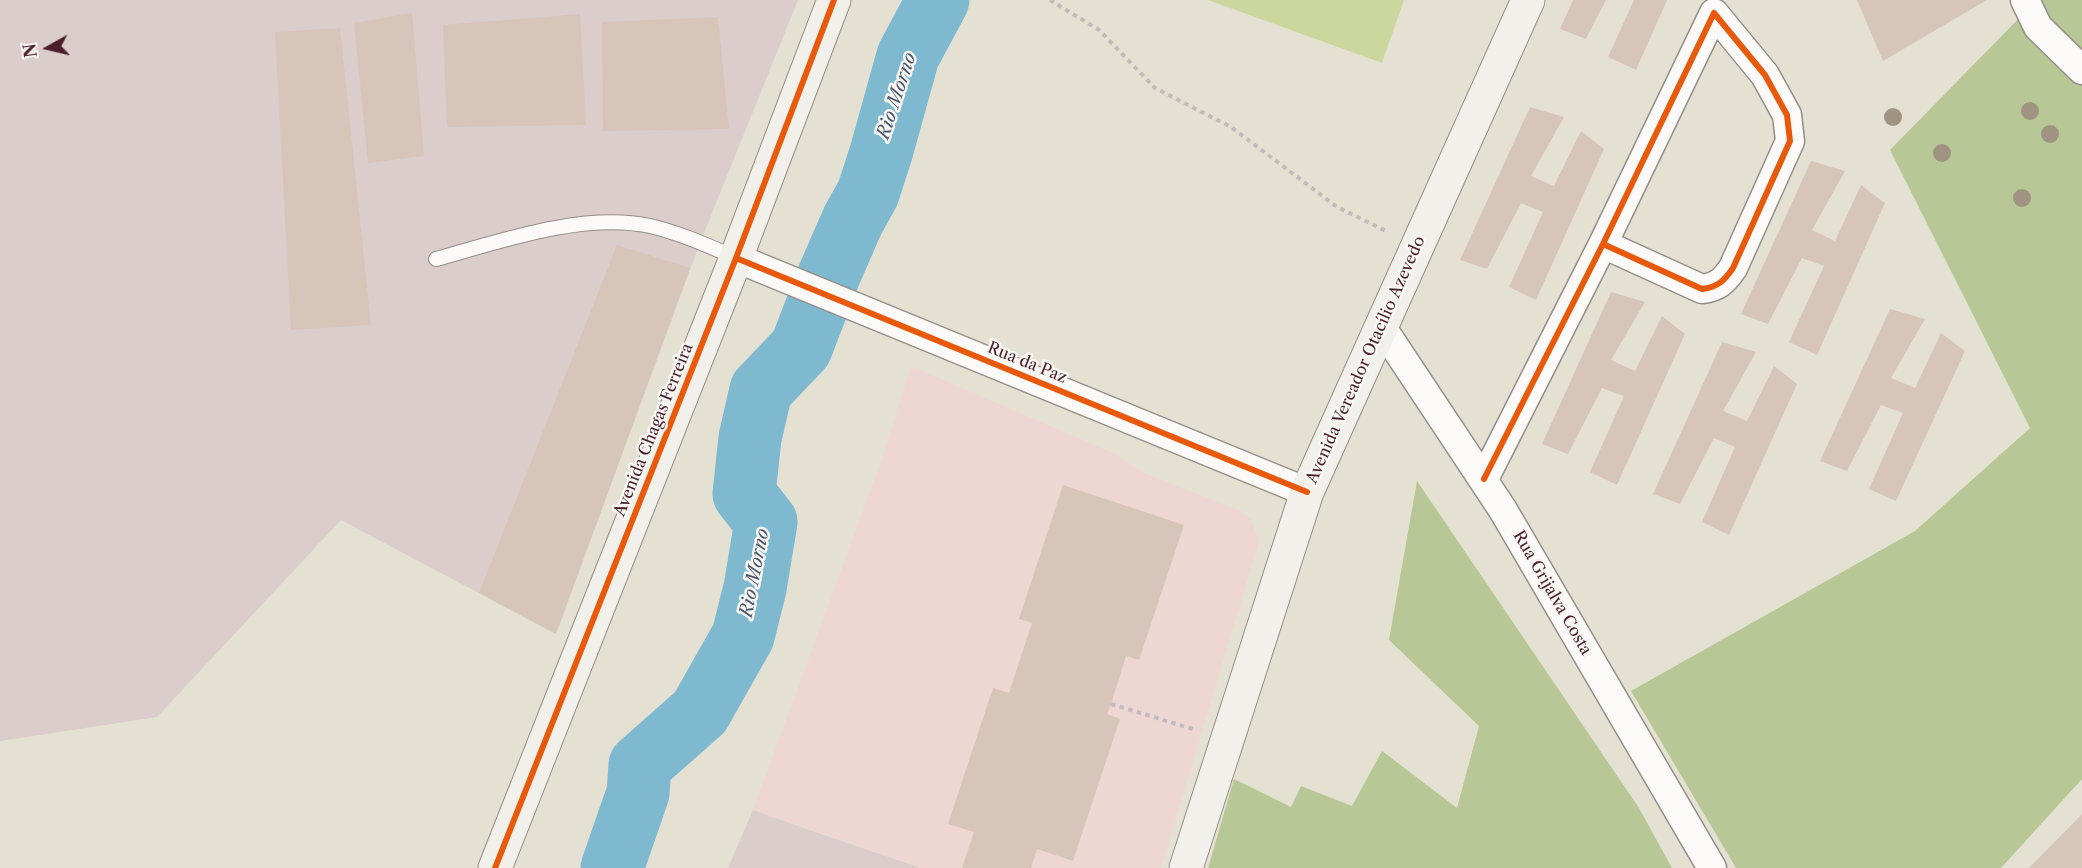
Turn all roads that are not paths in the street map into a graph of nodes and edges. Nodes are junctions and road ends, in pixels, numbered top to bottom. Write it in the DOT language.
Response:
graph roads {
  1 [pos="834,0"];
  2 [pos="1528,0"];
  3 [pos="2025,0"];
  4 [pos="2082,70"];
  5 [pos="1603,244"];
  6 [pos="436,259"];
  7 [pos="750,264"];
  8 [pos="1380,326"];
  9 [pos="1484,479"];
  10 [pos="1307,492"];
  11 [pos="495,868"];
  12 [pos="1186,868"];
  13 [pos="1713,868"];
  1 -- 7 [label="main road, Avenida Chagas Ferreira"];
  2 -- 8 [label="main road, Avenida Vereador Otacílio Azevedo"];
  3 -- 4 [label="street"];
  5 -- 5 [label="street"];
  5 -- 9 [label="street"];
  6 -- 7 [label="lane"];
  7 -- 10 [label="street, Rua da Paz"];
  7 -- 11 [label="main road, Avenida Chagas Ferreira"];
  8 -- 9 [label="street, Rua Grijalva Costa"];
  8 -- 10 [label="main road, Avenida Vereador Otacílio Azevedo"];
  9 -- 13 [label="street, Rua Grijalva Costa"];
  10 -- 12 [label="main road, Avenida Vereador Otacílio Azevedo"];
}
